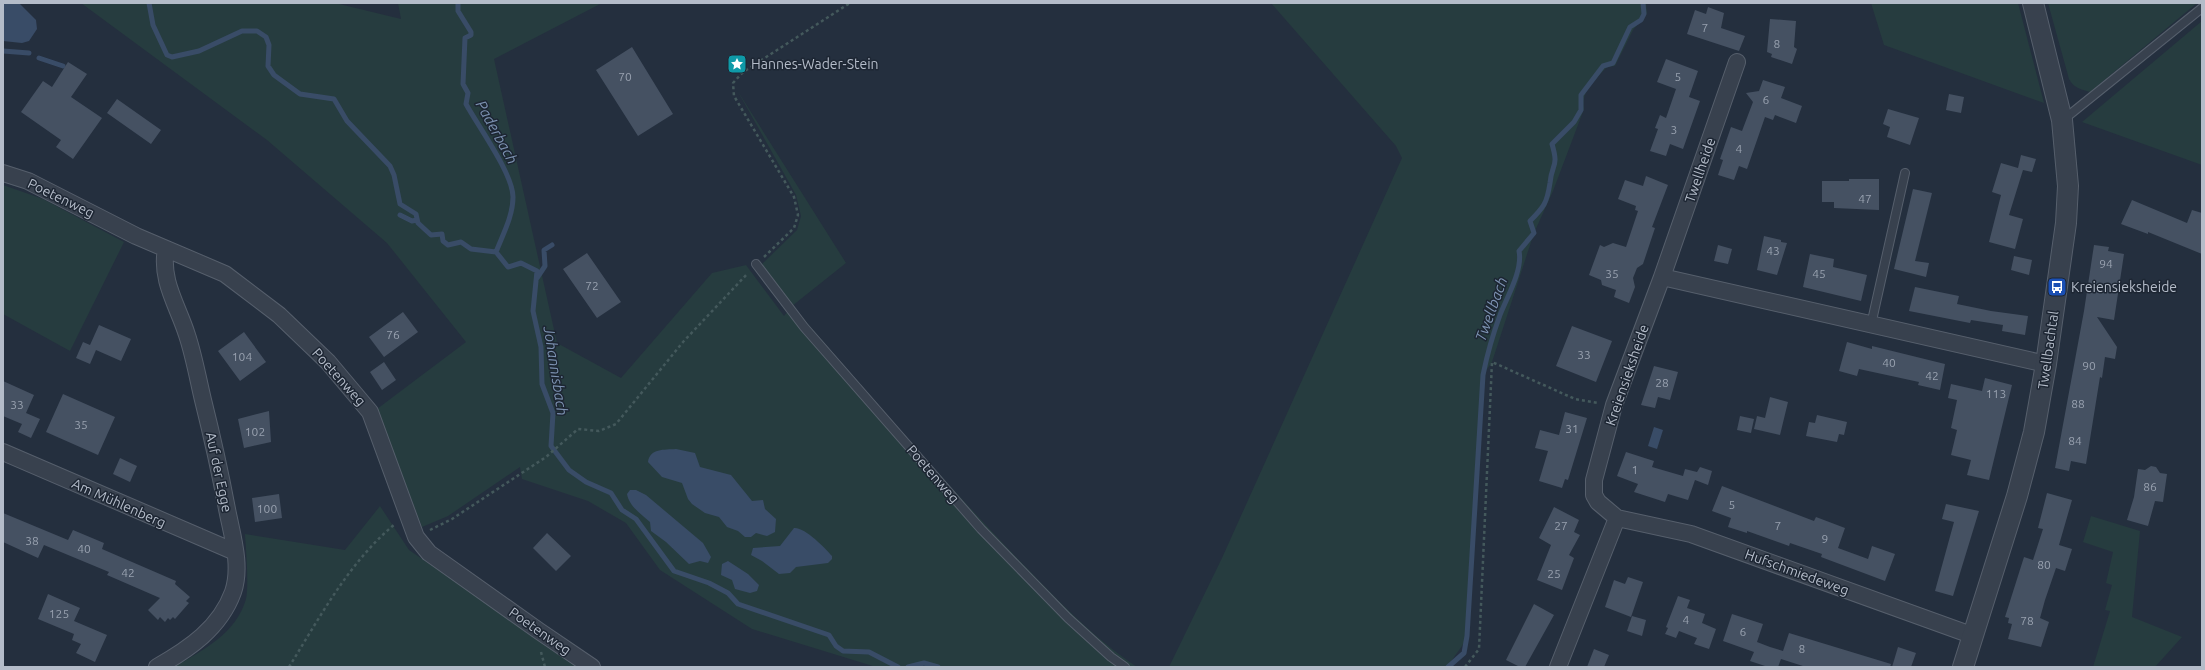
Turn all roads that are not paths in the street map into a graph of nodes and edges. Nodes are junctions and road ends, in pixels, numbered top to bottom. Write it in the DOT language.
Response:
graph roads {
  1 [pos="2033,3"];
  2 [pos="2202,8"];
  3 [pos="1737,62"];
  4 [pos="2062,120"];
  5 [pos="3,173"];
  6 [pos="1905,173"];
  7 [pos="166,249"];
  8 [pos="756,264"];
  9 [pos="1662,278"];
  10 [pos="1871,325"];
  11 [pos="2046,364"];
  12 [pos="3,452"];
  13 [pos="1617,518"];
  14 [pos="235,552"];
  15 [pos="1974,636"];
  16 [pos="157,667"];
  17 [pos="592,667"];
  18 [pos="1126,667"];
  19 [pos="1558,667"];
  20 [pos="1963,667"];
  1 -- 4 [label="street, Twellbachtal"];
  2 -- 4 [label="lane"];
  3 -- 9 [label="street, Twellheide"];
  4 -- 11 [label="street, Twellbachtal"];
  5 -- 7 [label="street, Poetenweg"];
  6 -- 10 [label="lane"];
  7 -- 14 [label="street, Auf der Egge"];
  7 -- 17 [label="street, Poetenweg"];
  8 -- 18 [label="lane, Poetenweg"];
  9 -- 10 [label="street"];
  9 -- 13 [label="street, Kreiensieksheide"];
  10 -- 11 [label="street"];
  11 -- 15 [label="street, Twellbachtal"];
  12 -- 14 [label="street, Am Mühlenberg"];
  13 -- 15 [label="street, Hufschmiedeweg"];
  13 -- 19 [label="street"];
  14 -- 16 [label="street, Auf der Egge"];
  15 -- 20 [label="street, Twellbachtal"];
}
